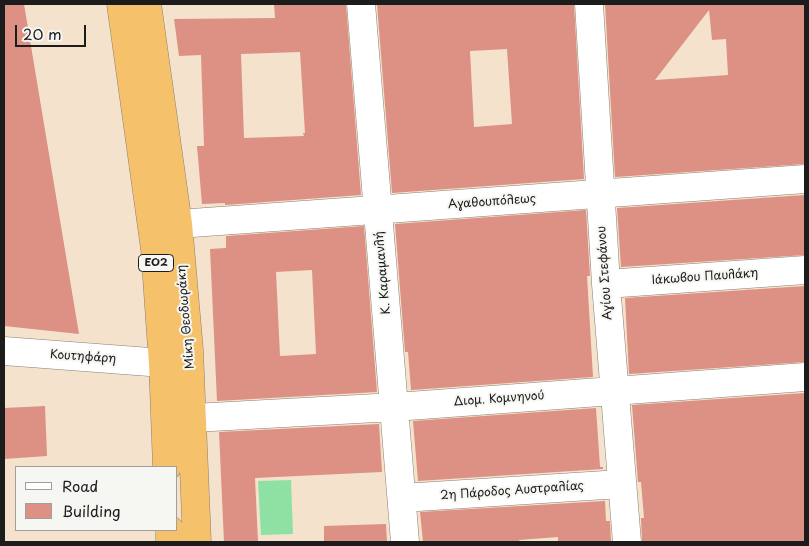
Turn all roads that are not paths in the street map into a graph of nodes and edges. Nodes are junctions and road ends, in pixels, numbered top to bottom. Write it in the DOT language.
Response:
graph roads {
  1 [pos="137,4"];
  2 [pos="361,4"];
  3 [pos="589,4"];
  4 [pos="805,179"];
  5 [pos="599,194"];
  6 [pos="377,210"];
  7 [pos="178,224"];
  8 [pos="805,270"];
  9 [pos="606,284"];
  10 [pos="4,352"];
  11 [pos="163,363"];
  12 [pos="805,377"];
  13 [pos="613,391"];
  14 [pos="395,407"];
  15 [pos="193,418"];
  16 [pos="167,466"];
  17 [pos="621,484"];
  18 [pos="402,498"];
  19 [pos="198,542"];
  20 [pos="405,542"];
  21 [pos="627,542"];
  1 -- 7 [label="highway, Μίκη Θεοδωράκη / ΕΟ2"];
  1 -- 11 [label="highway, Μίκη Θεοδωράκη / ΕΟ2"];
  2 -- 6 [label="street, Κ. Καραμανλή"];
  3 -- 5 [label="street, Αγίου Στεφάνου"];
  4 -- 5 [label="street, Αγαθουπόλεως"];
  5 -- 6 [label="street, Αγαθουπόλεως"];
  5 -- 9 [label="street, Αγίου Στεφάνου"];
  6 -- 7 [label="street, Αγαθουπόλεως"];
  6 -- 14 [label="street, Κ. Καραμανλή"];
  7 -- 15 [label="highway, Μίκη Θεοδωράκη / ΕΟ2"];
  8 -- 9 [label="street, Ιάκωβου Παυλάκη"];
  9 -- 13 [label="street, Αγίου Στεφάνου"];
  10 -- 11 [label="street, Κουτηφάρη"];
  11 -- 16 [label="highway, Μίκη Θεοδωράκη / ΕΟ2"];
  12 -- 13 [label="street, Διομ. Κομνηνού"];
  13 -- 14 [label="street, Διομ. Κομνηνού"];
  13 -- 17 [label="street, Αγίου Στεφάνου"];
  14 -- 15 [label="street, Διομ. Κομνηνού"];
  14 -- 18 [label="street, Κ. Καραμανλή"];
  15 -- 19 [label="highway, Μίκη Θεοδωράκη / ΕΟ2"];
  17 -- 18 [label="street, 2η Πάροδος Αυστραλίας"];
  17 -- 21 [label="street, Αγίου Στεφάνου"];
  18 -- 20 [label="street, Κ. Καραμανλή"];
}
